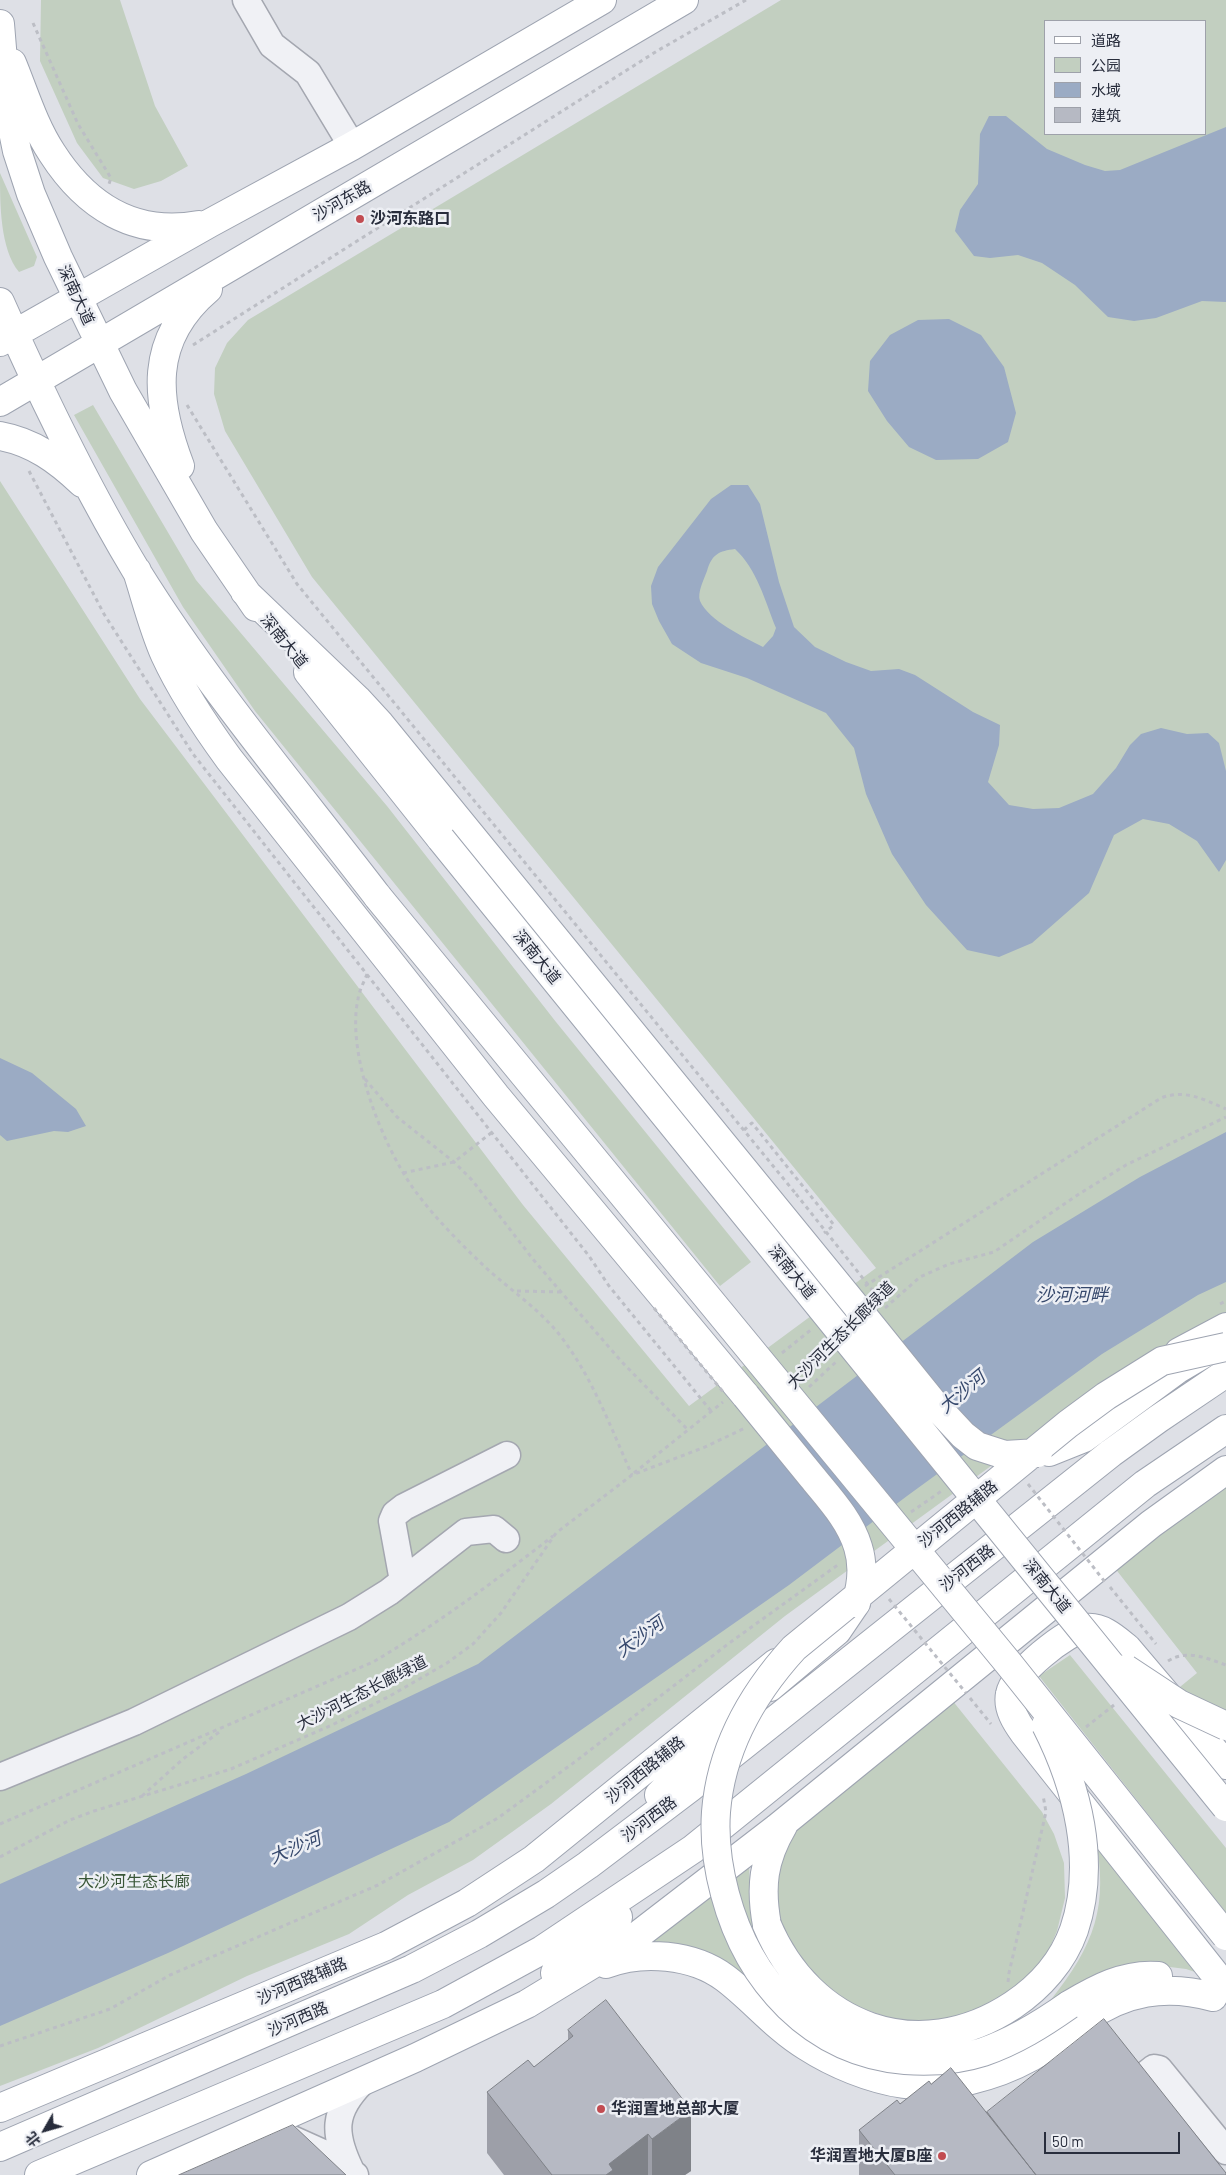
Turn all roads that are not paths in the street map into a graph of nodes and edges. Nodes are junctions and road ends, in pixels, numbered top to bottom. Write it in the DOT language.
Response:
graph roads {
  1 [pos="246,0"];
  2 [pos="602,0"];
  3 [pos="684,0"];
  4 [pos="0,30"];
  5 [pos="352,146"];
  6 [pos="210,223"];
  7 [pos="244,258"];
  8 [pos="77,298"];
  9 [pos="0,302"];
  10 [pos="7,338"];
  11 [pos="99,344"];
  12 [pos="36,381"];
  13 [pos="0,402"];
  14 [pos="0,436"];
  15 [pos="94,494"];
  16 [pos="204,531"];
  17 [pos="137,571"];
  18 [pos="245,592"];
  19 [pos="1222,1316"];
  20 [pos="1226,1340"];
  21 [pos="1226,1347"];
  22 [pos="1162,1361"];
  23 [pos="1226,1373"];
  24 [pos="1226,1429"];
  25 [pos="507,1455"];
  26 [pos="1226,1470"];
  27 [pos="506,1539"];
  28 [pos="403,1581"];
  29 [pos="1074,1620"];
  30 [pos="794,1648"];
  31 [pos="1009,1664"];
  32 [pos="1226,1726"];
  33 [pos="1226,1765"];
  34 [pos="0,1776"];
  35 [pos="1226,1807"];
  36 [pos="787,1820"];
  37 [pos="694,1848"];
  38 [pos="588,1865"];
  39 [pos="1226,1936"];
  40 [pos="563,1983"];
  41 [pos="1222,1997"];
  42 [pos="510,2012"];
  43 [pos="1139,2080"];
  44 [pos="362,2082"];
  45 [pos="0,2108"];
  46 [pos="69,2118"];
  47 [pos="0,2128"];
  48 [pos="250,2131"];
  49 [pos="0,2147"];
  50 [pos="1226,2151"];
  51 [pos="353,2173"];
  52 [pos="39,2175"];
  53 [pos="151,2175"];
  1 -- 5 [label="street"];
  2 -- 5 [label="main road"];
  3 -- 7 [label="main road, 沙河东路"];
  4 -- 6 [label="main road"];
  4 -- 8 [label="main road, 深南大道"];
  5 -- 6 [label="main road"];
  6 -- 8 [label="main road"];
  7 -- 11 [label="main road, 沙河东路"];
  7 -- 16 [label="main road"];
  8 -- 10 [label="main road"];
  8 -- 11 [label="main road, 深南大道"];
  9 -- 10 [label="main road"];
  10 -- 12 [label="main road"];
  11 -- 12 [label="main road, 沙河东路"];
  11 -- 16 [label="main road, 深南大道"];
  12 -- 13 [label="main road, 沙河东路"];
  12 -- 15 [label="main road"];
  14 -- 15 [label="main road"];
  15 -- 17 [label="main road"];
  16 -- 18 [label="main road, 深南大道"];
  17 -- 31 [label="main road, bridge"];
  17 -- 38 [label="main road, bridge"];
  18 -- 20 [label="main road, bridge"];
  18 -- 29 [label="main road, 深南大道, bridge"];
  19 -- 22 [label="main road, 沙河西路辅路, bridge"];
  21 -- 22 [label="main road, bridge"];
  22 -- 30 [label="main road, 沙河西路辅路, bridge"];
  23 -- 38 [label="main road, 沙河西路"];
  24 -- 37 [label="main road"];
  25 -- 28 [label="street"];
  26 -- 36 [label="main road"];
  27 -- 28 [label="street"];
  28 -- 34 [label="street"];
  29 -- 32 [label="main road, bridge"];
  29 -- 35 [label="main road, 深南大道, bridge"];
  30 -- 41 [label="main road, bridge"];
  30 -- 45 [label="main road, 沙河西路辅路, bridge"];
  31 -- 36 [label="main road, bridge"];
  31 -- 39 [label="main road, bridge"];
  33 -- 41 [label="main road"];
  36 -- 40 [label="main road"];
  37 -- 42 [label="main road"];
  37 -- 52 [label="main road"];
  38 -- 46 [label="main road, 沙河西路"];
  40 -- 41 [label="main road"];
  40 -- 42 [label="main road"];
  42 -- 44 [label="main road"];
  43 -- 50 [label="street"];
  44 -- 48 [label="main road"];
  44 -- 51 [label="street"];
  46 -- 47 [label="main road"];
  46 -- 49 [label="main road, 沙河西路"];
  48 -- 51 [label="street"];
  48 -- 53 [label="main road"];
}
